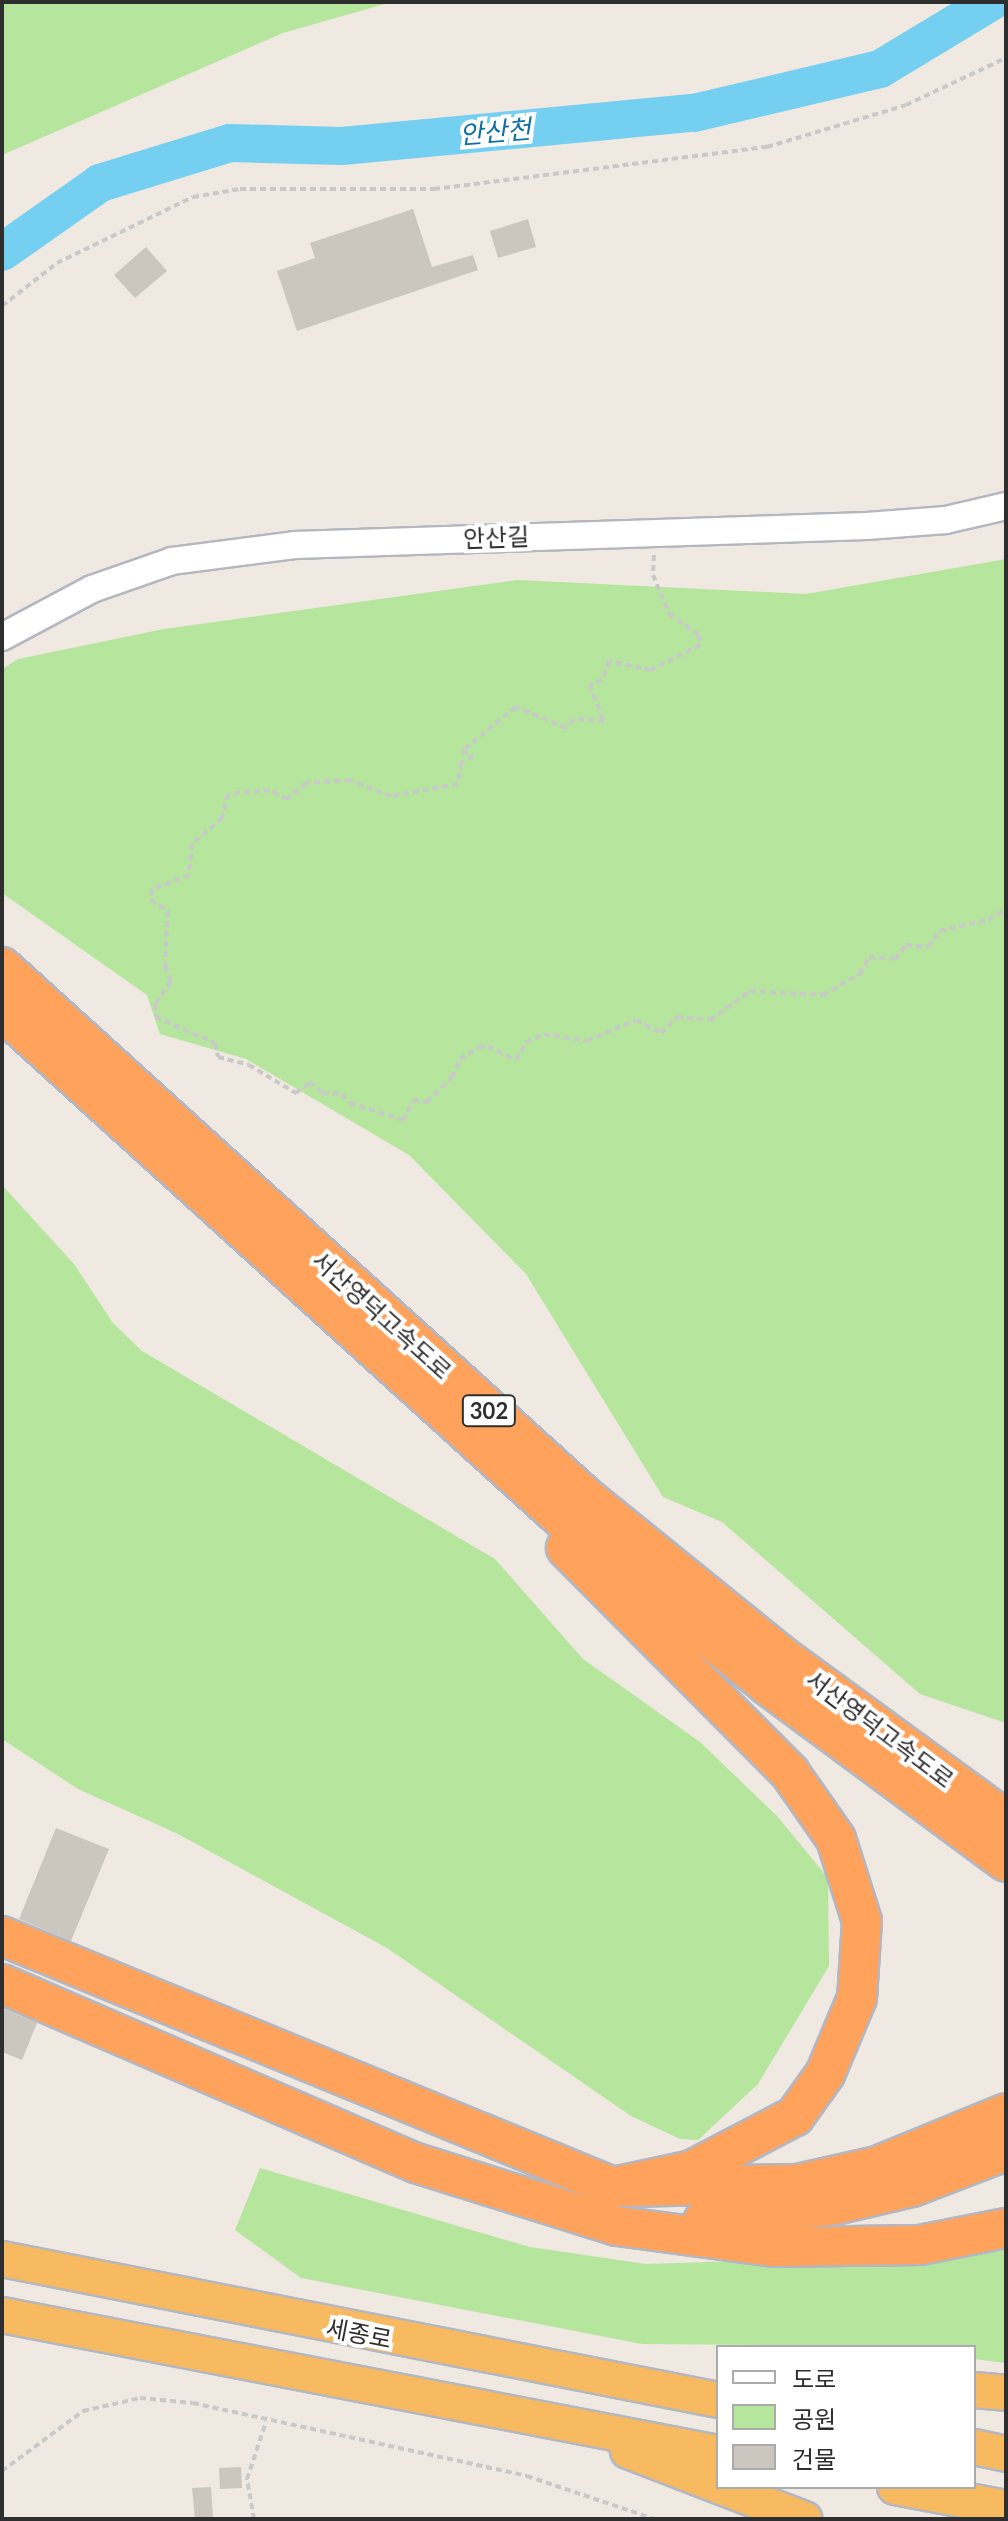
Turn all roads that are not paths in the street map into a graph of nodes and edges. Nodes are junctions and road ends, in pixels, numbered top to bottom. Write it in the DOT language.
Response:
graph roads {
  1 [pos="1006,506"];
  2 [pos="2,637"];
  3 [pos="2,967"];
  4 [pos="2,1011"];
  5 [pos="431,1401"];
  6 [pos="1006,1820"];
  7 [pos="1006,1862"];
  8 [pos="2,1936"];
  9 [pos="2,1984"];
  10 [pos="1006,2113"];
  11 [pos="1006,2151"];
  12 [pos="613,2187"];
  13 [pos="617,2226"];
  14 [pos="1006,2228"];
  15 [pos="2,2259"];
  16 [pos="2,2315"];
  17 [pos="562,2370"];
  18 [pos="716,2378"];
  19 [pos="976,2390"];
  20 [pos="1006,2393"];
  21 [pos="716,2400"];
  22 [pos="565,2424"];
  23 [pos="976,2447"];
  24 [pos="716,2453"];
  25 [pos="1006,2454"];
  26 [pos="716,2484"];
  27 [pos="729,2489"];
  28 [pos="906,2489"];
  29 [pos="1006,2508"];
  30 [pos="804,2519"];
  1 -- 2 [label="street, 안산길"];
  3 -- 6 [label="highway, 서산영덕고속도로 / 302"];
  4 -- 5 [label="highway, 서산영덕고속도로 / 302"];
  5 -- 7 [label="highway, 서산영덕고속도로 / 302"];
  5 -- 12 [label="highway"];
  8 -- 12 [label="highway"];
  9 -- 13 [label="highway"];
  10 -- 12 [label="highway"];
  11 -- 13 [label="highway"];
  13 -- 14 [label="highway"];
  15 -- 17 [label="highway, 세종로"];
  16 -- 22 [label="highway"];
  17 -- 18 [label="highway"];
  17 -- 21 [label="highway, 세종로"];
  19 -- 20 [label="highway"];
  22 -- 24 [label="highway"];
  22 -- 26 [label="highway"];
  23 -- 25 [label="highway"];
  27 -- 30 [label="highway"];
  28 -- 29 [label="highway"];
}
